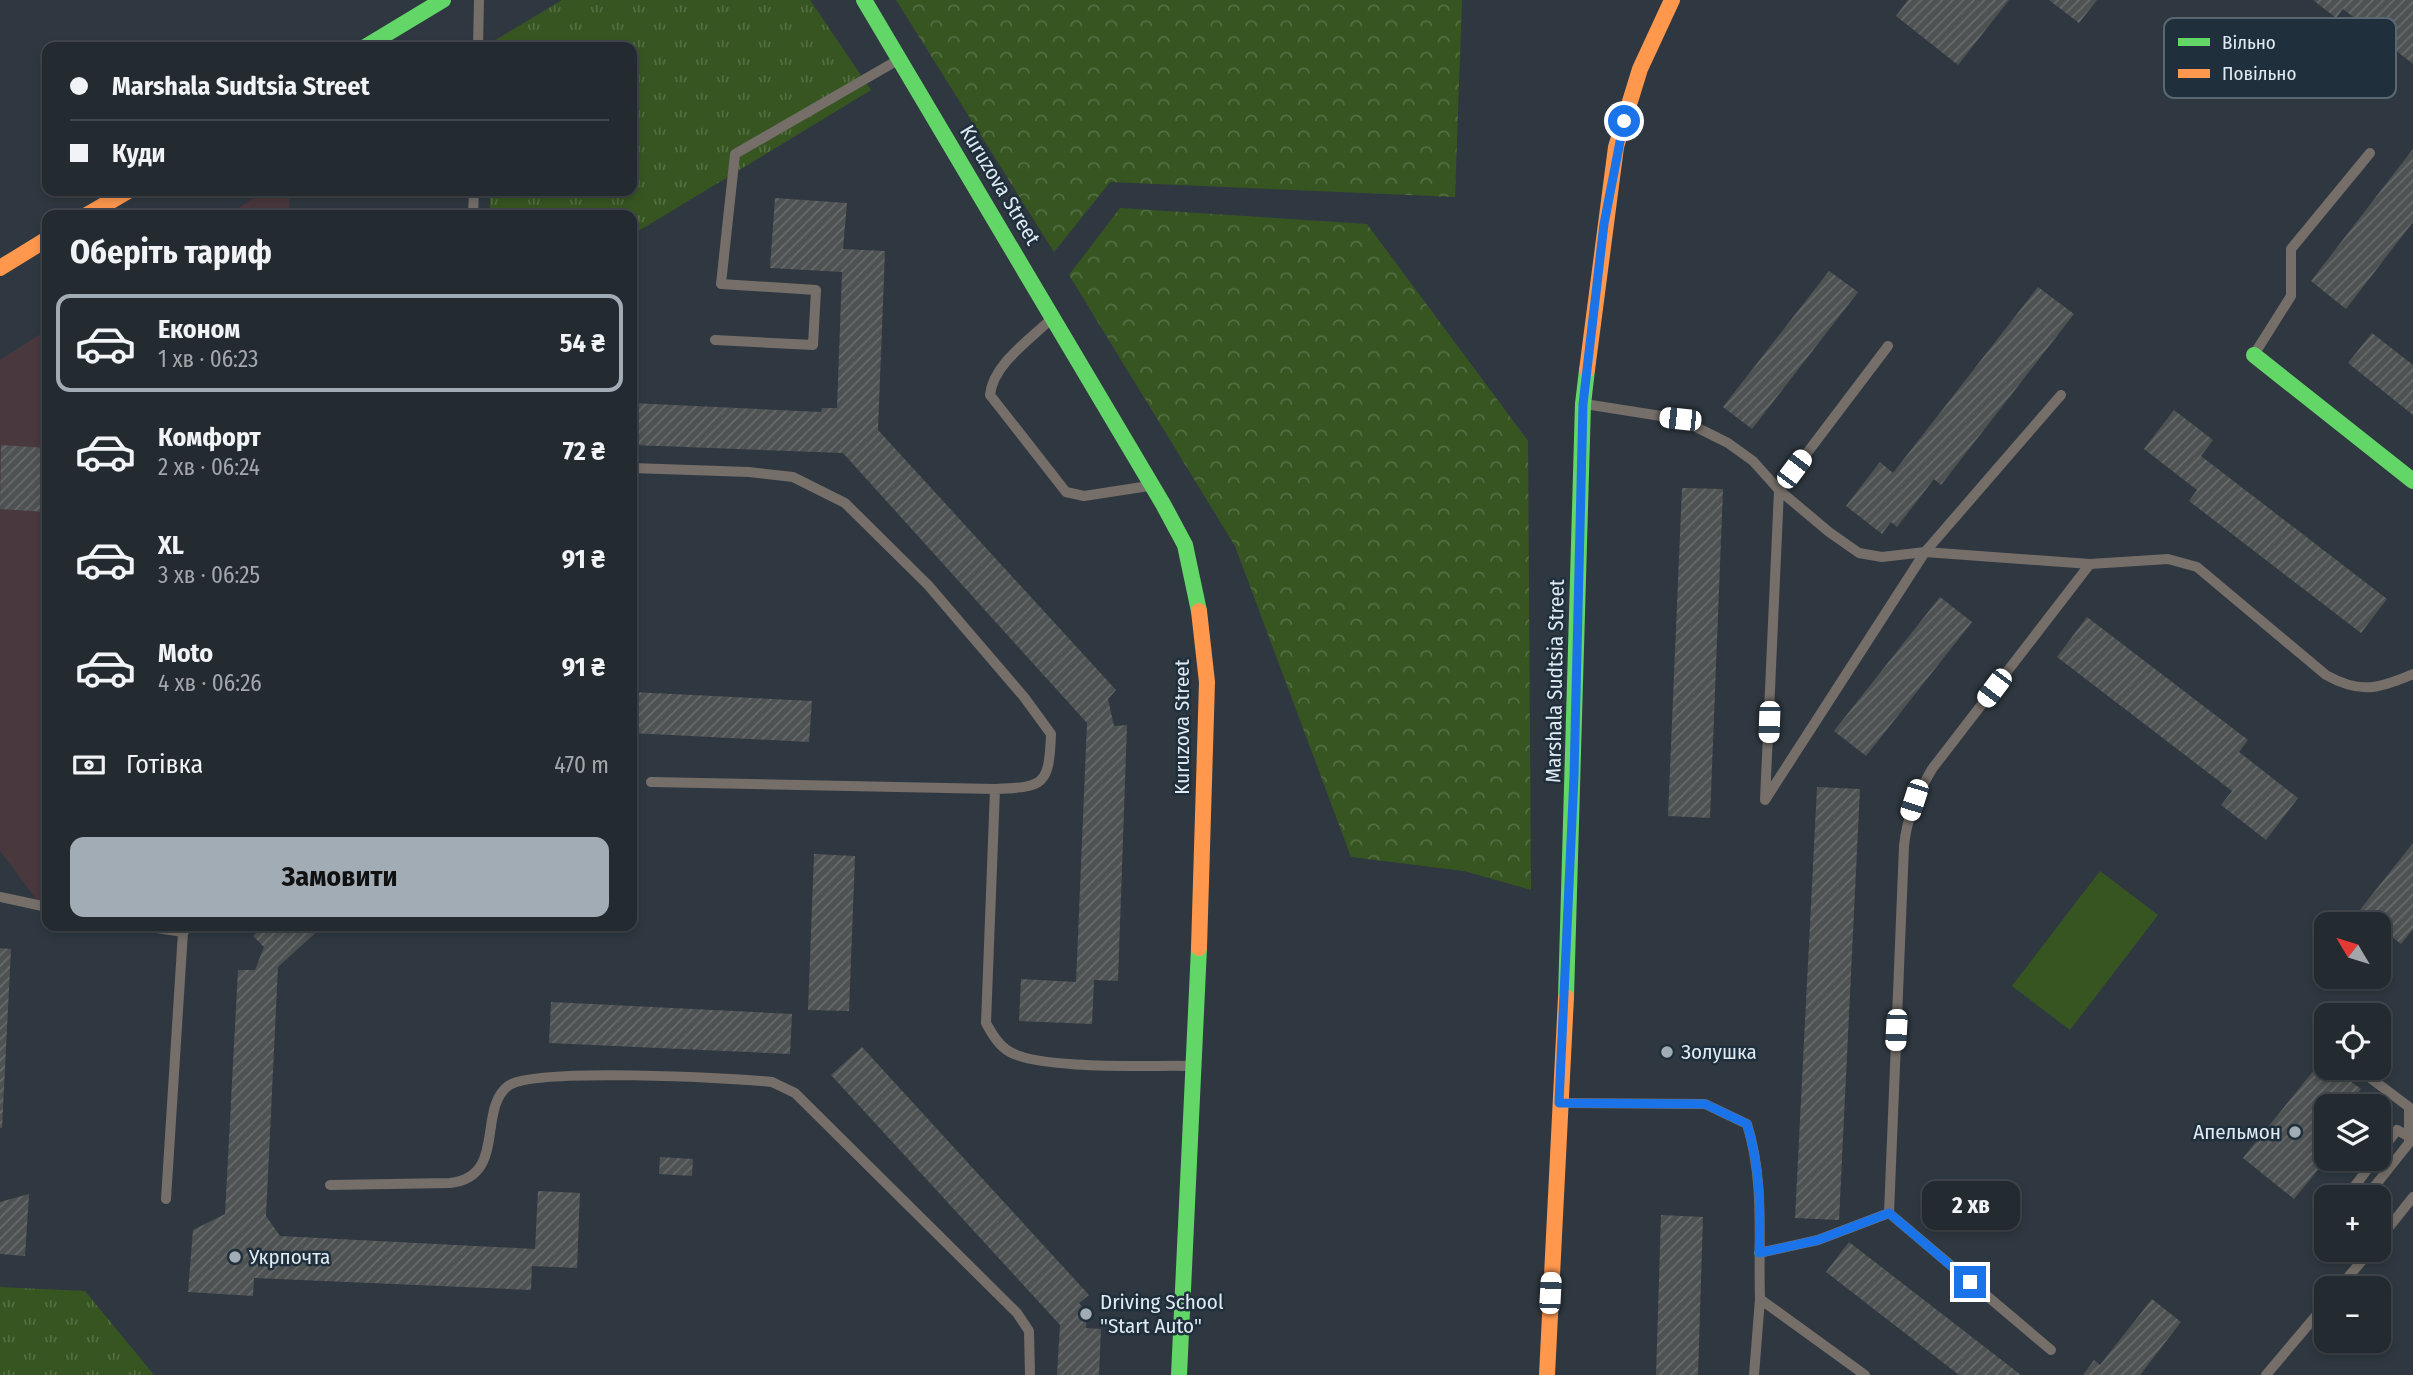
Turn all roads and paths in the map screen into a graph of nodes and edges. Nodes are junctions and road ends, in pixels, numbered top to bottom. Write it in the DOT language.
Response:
graph roads {
  1 [pos="443,0"];
  2 [pos="479,0"];
  3 [pos="864,0"];
  4 [pos="1672,0"];
  5 [pos="373,42"];
  6 [pos="478,42"];
  7 [pos="901,59"];
  8 [pos="2370,153"];
  9 [pos="120,196"];
  10 [pos="96,210"];
  11 [pos="42,242"];
  12 [pos="0,268"];
  13 [pos="1054,316"];
  14 [pos="715,341"];
  15 [pos="1888,346"];
  16 [pos="2254,355"];
  17 [pos="2061,395"];
  18 [pos="1583,404"];
  19 [pos="637,468"];
  20 [pos="2413,481"];
  21 [pos="1152,485"];
  22 [pos="1779,490"];
  23 [pos="1926,552"];
  24 [pos="2090,564"];
  25 [pos="2413,674"];
  26 [pos="651,782"];
  27 [pos="995,789"];
  28 [pos="0,897"];
  29 [pos="42,906"];
  30 [pos="187,931"];
  31 [pos="1195,1066"];
  32 [pos="2373,1080"];
  33 [pos="1559,1103"];
  34 [pos="2410,1137"];
  35 [pos="2391,1138"];
  36 [pos="2366,1171"];
  37 [pos="330,1185"];
  38 [pos="2356,1185"];
  39 [pos="2376,1185"];
  40 [pos="2413,1197"];
  41 [pos="166,1199"];
  42 [pos="1889,1213"];
  43 [pos="2391,1225"];
  44 [pos="1759,1253"];
  45 [pos="1760,1299"];
  46 [pos="2314,1318"];
  47 [pos="2050,1350"];
  48 [pos="1030,1375"];
  49 [pos="1179,1375"];
  50 [pos="1547,1375"];
  51 [pos="1754,1375"];
  52 [pos="1865,1375"];
  53 [pos="2266,1375"];
  1 -- 5 [label="street"];
  2 -- 6 [label="lane"];
  3 -- 7 [label="street, Kuruzova Street"];
  4 -- 18 [label="street, Marshala Sudtsia Street"];
  7 -- 13 [label="street, Kuruzova Street"];
  7 -- 14 [label="lane"];
  8 -- 16 [label="lane"];
  9 -- 10 [label="street"];
  11 -- 12 [label="street"];
  13 -- 21 [label="street, Kuruzova Street"];
  13 -- 21 [label="lane"];
  15 -- 22 [label="lane"];
  16 -- 20 [label="street"];
  17 -- 23 [label="lane"];
  18 -- 22 [label="lane"];
  18 -- 33 [label="street, Marshala Sudtsia Street"];
  19 -- 27 [label="lane"];
  21 -- 31 [label="street, Kuruzova Street"];
  22 -- 23 [label="lane"];
  22 -- 23 [label="lane"];
  23 -- 24 [label="lane"];
  24 -- 25 [label="lane"];
  24 -- 42 [label="lane"];
  26 -- 27 [label="lane"];
  27 -- 31 [label="lane"];
  28 -- 29 [label="lane"];
  30 -- 41 [label="lane"];
  31 -- 49 [label="street, Kuruzova Street"];
  32 -- 34 [label="lane"];
  33 -- 44 [label="lane"];
  33 -- 50 [label="street, Marshala Sudtsia Street"];
  34 -- 35 [label="lane"];
  34 -- 39 [label="lane"];
  36 -- 38 [label="lane"];
  37 -- 48 [label="lane"];
  40 -- 43 [label="lane"];
  42 -- 44 [label="lane"];
  42 -- 47 [label="lane"];
  44 -- 45 [label="lane"];
  45 -- 51 [label="lane"];
  45 -- 52 [label="lane"];
  46 -- 53 [label="lane"];
}
